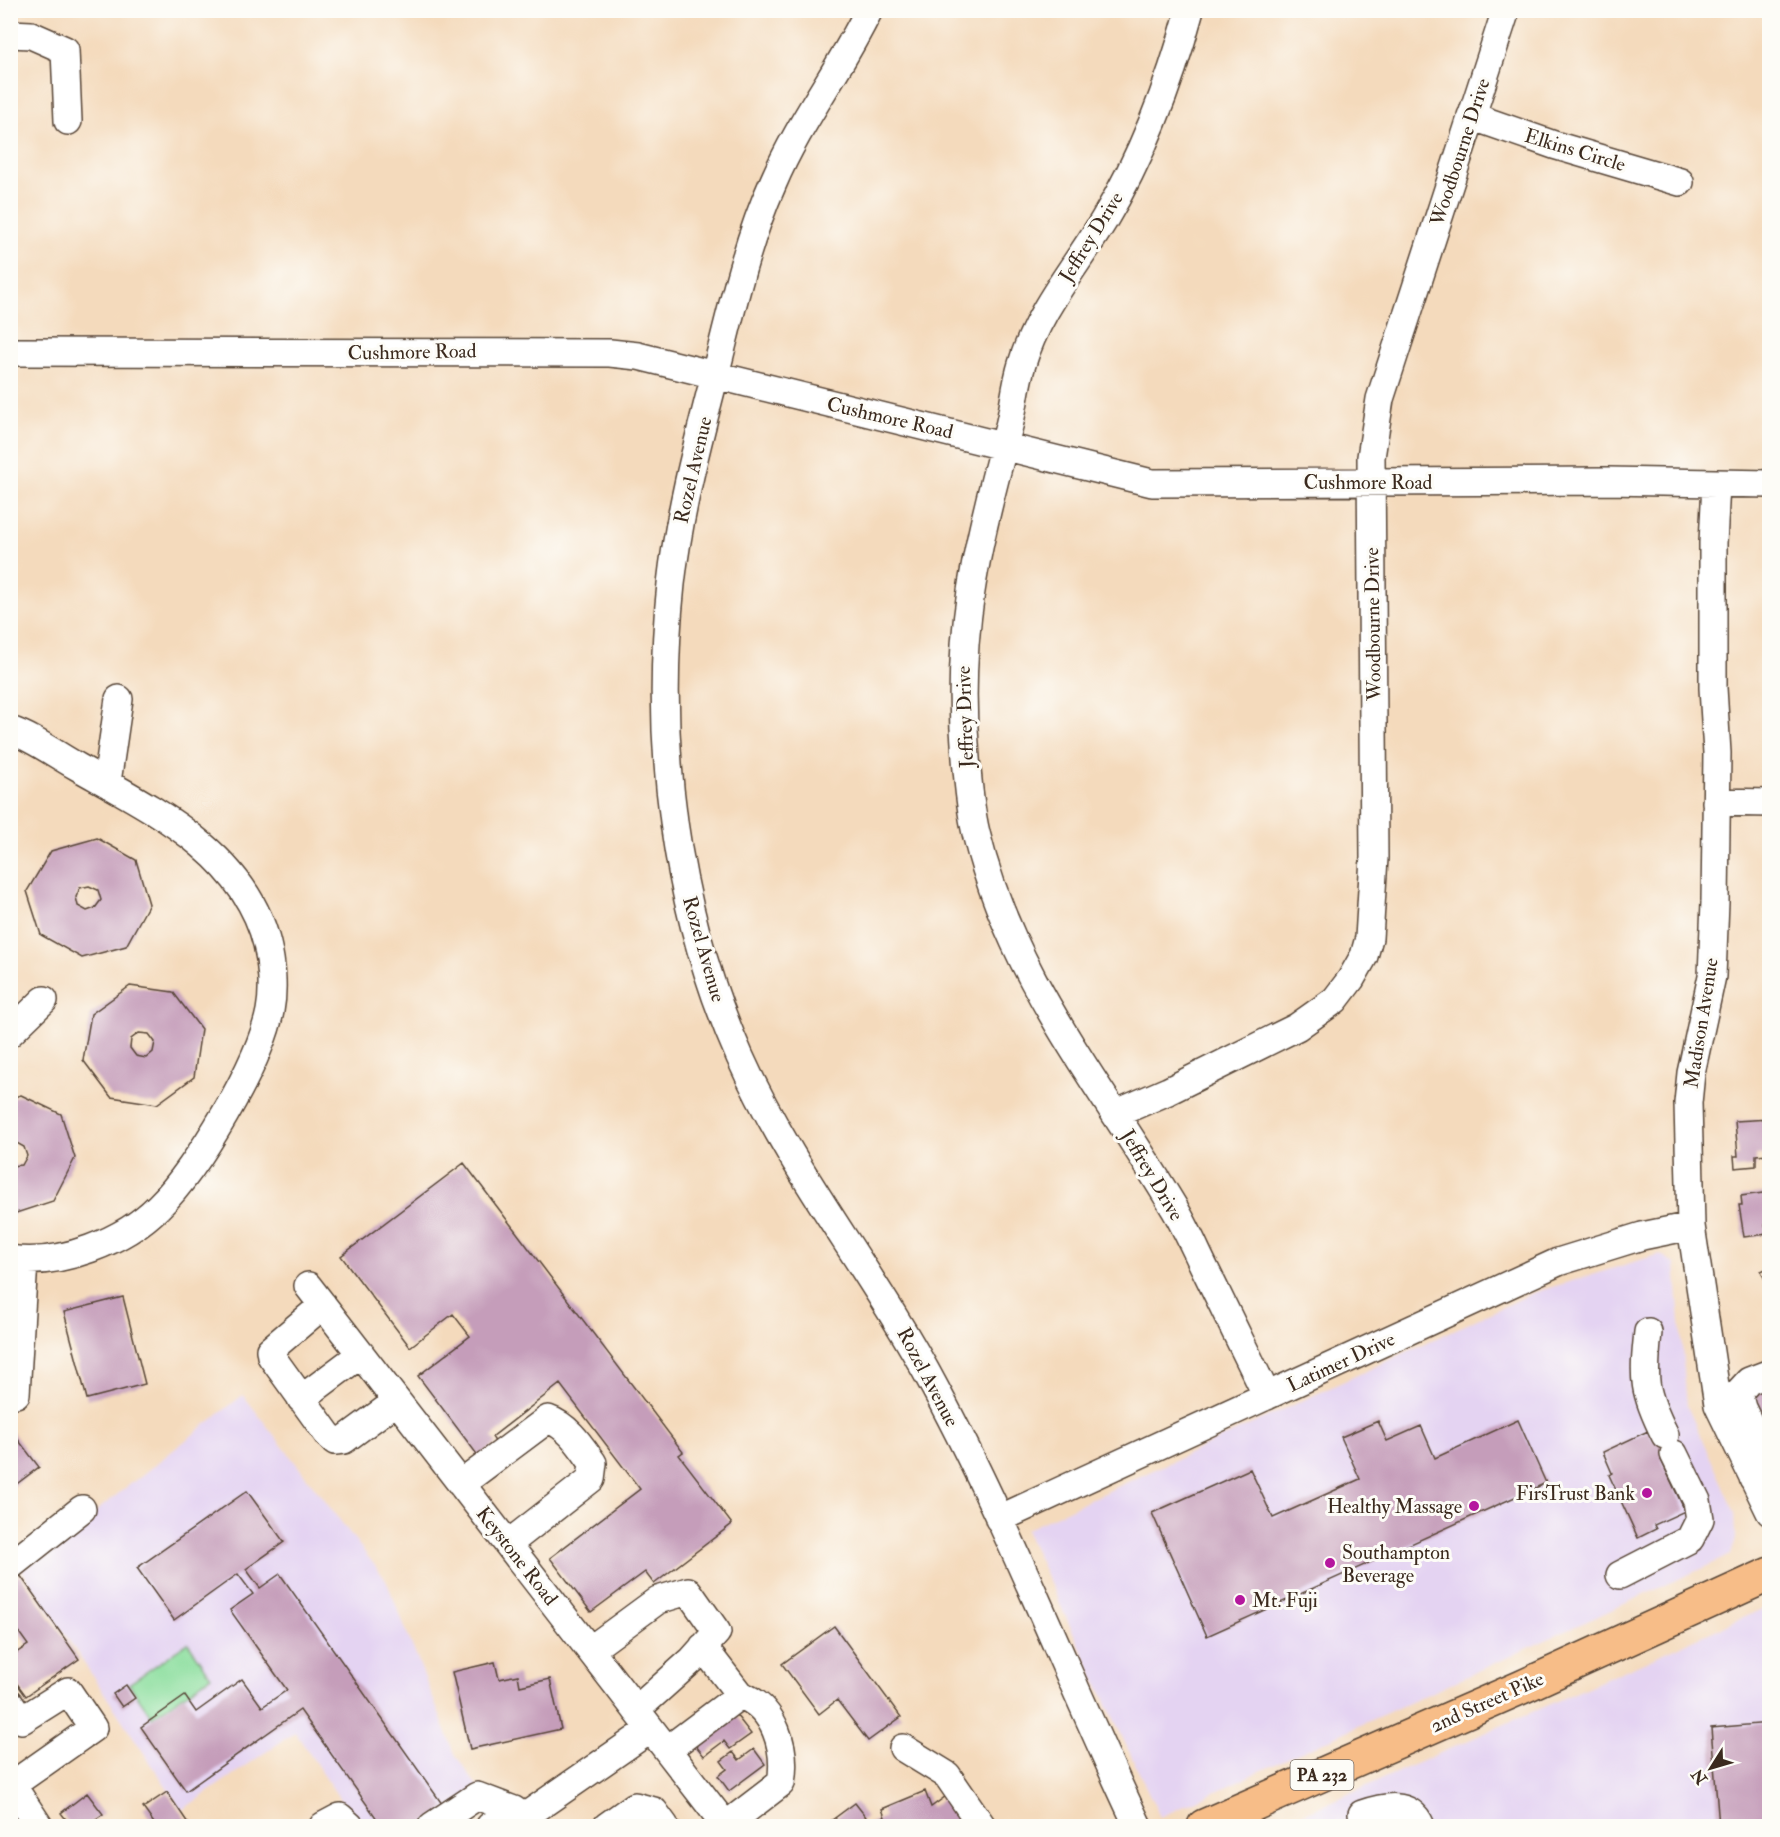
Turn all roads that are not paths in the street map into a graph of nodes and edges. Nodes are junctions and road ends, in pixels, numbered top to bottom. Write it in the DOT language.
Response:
graph roads {
  1 [pos="869,10"];
  2 [pos="1190,10"];
  3 [pos="1506,10"];
  4 [pos="10,34"];
  5 [pos="1471,116"];
  6 [pos="68,121"];
  7 [pos="1680,182"];
  8 [pos="10,352"];
  9 [pos="715,375"];
  10 [pos="1004,445"];
  11 [pos="1372,483"];
  12 [pos="1716,484"];
  13 [pos="1770,484"];
  14 [pos="119,699"];
  15 [pos="10,730"];
  16 [pos="107,782"];
  17 [pos="1716,802"];
  18 [pos="1770,803"];
  19 [pos="44,1000"];
  20 [pos="10,1034"];
  21 [pos="1115,1114"];
  22 [pos="1691,1226"];
  23 [pos="17,1260"];
  24 [pos="1648,1332"];
  25 [pos="361,1354"];
  26 [pos="1770,1373"];
  27 [pos="16,1394"];
  28 [pos="1267,1395"];
  29 [pos="301,1399"];
  30 [pos="397,1401"];
  31 [pos="1764,1471"];
  32 [pos="461,1484"];
  33 [pos="82,1509"];
  34 [pos="1770,1512"];
  35 [pos="999,1519"];
  36 [pos="508,1544"];
  37 [pos="10,1566"];
  38 [pos="1770,1574"];
  39 [pos="1620,1575"];
  40 [pos="703,1647"];
  41 [pos="590,1650"];
  42 [pos="740,1695"];
  43 [pos="10,1703"];
  44 [pos="643,1719"];
  45 [pos="903,1748"];
  46 [pos="667,1750"];
  47 [pos="11,1784"];
  48 [pos="1362,1814"];
  49 [pos="523,1818"];
  50 [pos="27,1822"];
  51 [pos="726,1826"];
  52 [pos="323,1827"];
  53 [pos="350,1827"];
  54 [pos="432,1827"];
  55 [pos="490,1827"];
  56 [pos="607,1827"];
  57 [pos="666,1827"];
  58 [pos="982,1827"];
  59 [pos="1138,1827"];
  60 [pos="1204,1827"];
  61 [pos="1422,1827"];
  1 -- 9 [label="street, Rozel Avenue"];
  2 -- 10 [label="street, Jeffrey Drive"];
  3 -- 5 [label="street, Woodbourne Drive"];
  4 -- 6 [label="street"];
  5 -- 7 [label="street, Elkins Circle"];
  5 -- 11 [label="street, Woodbourne Drive"];
  8 -- 9 [label="street, Cushmore Road"];
  9 -- 10 [label="street, Cushmore Road"];
  9 -- 35 [label="street, Rozel Avenue"];
  10 -- 11 [label="street, Cushmore Road"];
  10 -- 21 [label="street, Jeffrey Drive"];
  11 -- 12 [label="street, Cushmore Road"];
  11 -- 21 [label="street, Woodbourne Drive"];
  12 -- 13 [label="street, Cushmore Road"];
  12 -- 17 [label="street, Madison Avenue"];
  14 -- 16 [label="street"];
  15 -- 16 [label="street"];
  16 -- 23 [label="street"];
  17 -- 18 [label="street"];
  17 -- 22 [label="street, Madison Avenue"];
  19 -- 20 [label="street"];
  21 -- 28 [label="street, Jeffrey Drive"];
  22 -- 28 [label="street, Latimer Drive"];
  22 -- 31 [label="street, Madison Avenue"];
  23 -- 27 [label="street"];
  24 -- 39 [label="street"];
  25 -- 29 [label="street"];
  25 -- 29 [label="street, Keystone Road"];
  25 -- 30 [label="street, Keystone Road"];
  26 -- 31 [label="street"];
  28 -- 35 [label="street, Latimer Drive"];
  29 -- 30 [label="street"];
  30 -- 32 [label="street, Keystone Road"];
  31 -- 34 [label="street, Madison Avenue"];
  32 -- 36 [label="street, Keystone Road"];
  32 -- 36 [label="street"];
  33 -- 37 [label="street"];
  35 -- 59 [label="street, Rozel Avenue"];
  36 -- 41 [label="street, Keystone Road"];
  38 -- 60 [label="main road, 2nd Street Pike / PA 232"];
  40 -- 41 [label="street"];
  40 -- 42 [label="street"];
  40 -- 44 [label="street"];
  41 -- 44 [label="street, Keystone Road"];
  42 -- 46 [label="street"];
  42 -- 51 [label="street"];
  43 -- 47 [label="street"];
  44 -- 46 [label="street, Keystone Road"];
  44 -- 49 [label="street"];
  45 -- 58 [label="street"];
  46 -- 51 [label="street, Keystone Road"];
  47 -- 50 [label="street"];
  48 -- 61 [label="street"];
  49 -- 54 [label="street"];
  49 -- 55 [label="street"];
  52 -- 53 [label="street"];
  56 -- 57 [label="street"];
}
